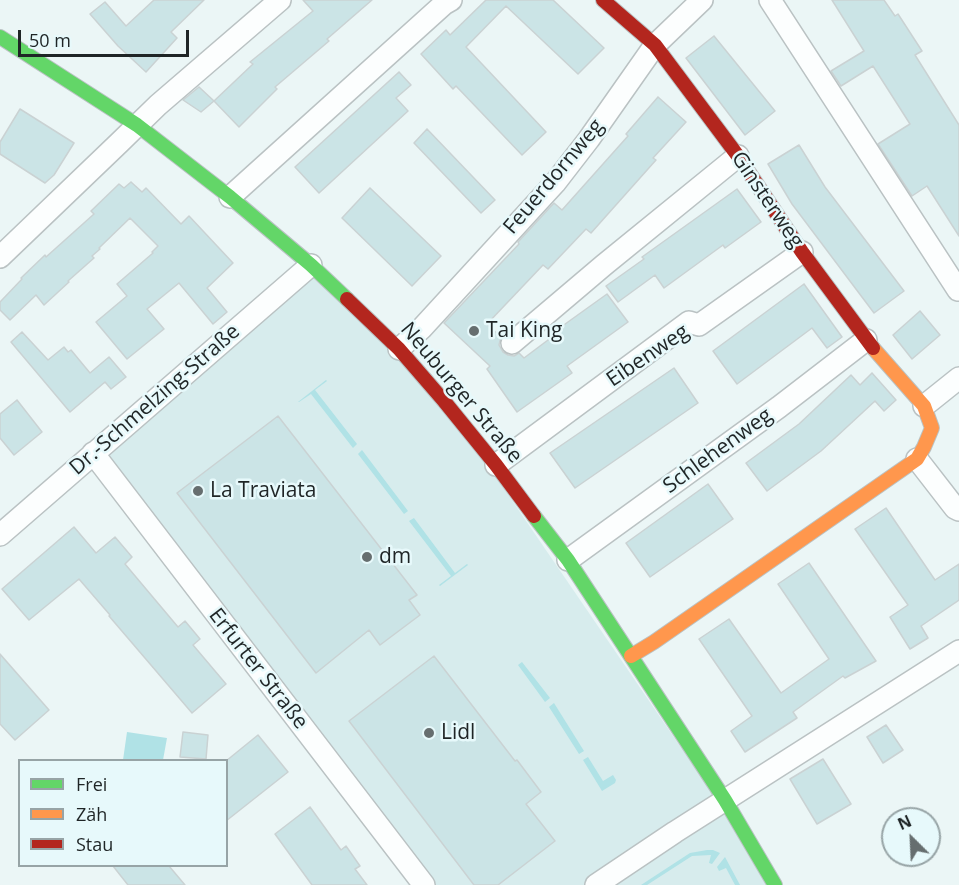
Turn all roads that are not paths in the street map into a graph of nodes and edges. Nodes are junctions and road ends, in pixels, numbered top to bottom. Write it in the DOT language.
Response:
graph roads {
  1 [pos="280,0"];
  2 [pos="451,0"];
  3 [pos="603,0"];
  4 [pos="702,0"];
  5 [pos="770,0"];
  6 [pos="0,37"];
  7 [pos="655,45"];
  8 [pos="137,125"];
  9 [pos="738,156"];
  10 [pos="230,196"];
  11 [pos="802,252"];
  12 [pos="0,257"];
  13 [pos="311,265"];
  14 [pos="958,290"];
  15 [pos="866,340"];
  16 [pos="512,343"];
  17 [pos="399,349"];
  18 [pos="959,378"];
  19 [pos="924,406"];
  20 [pos="93,453"];
  21 [pos="917,459"];
  22 [pos="496,465"];
  23 [pos="959,510"];
  24 [pos="0,535"];
  25 [pos="568,560"];
  26 [pos="959,651"];
  27 [pos="631,656"];
  28 [pos="725,800"];
  29 [pos="424,885"];
  30 [pos="596,885"];
  31 [pos="775,885"];
  1 -- 8 [label="street"];
  2 -- 10 [label="street"];
  3 -- 7 [label="street, Ginsterweg"];
  4 -- 7 [label="street, Feuerdornweg"];
  5 -- 14 [label="street"];
  6 -- 8 [label="street, Neuburger Straße"];
  7 -- 9 [label="street, Ginsterweg"];
  7 -- 17 [label="street, Feuerdornweg"];
  8 -- 10 [label="street, Neuburger Straße"];
  8 -- 12 [label="street"];
  9 -- 11 [label="street, Ginsterweg"];
  9 -- 16 [label="street"];
  10 -- 13 [label="street, Neuburger Straße"];
  11 -- 15 [label="street, Ginsterweg"];
  11 -- 22 [label="street, Eibenweg"];
  13 -- 17 [label="street, Neuburger Straße"];
  13 -- 20 [label="street, Dr.-Schmelzing-Straße"];
  15 -- 19 [label="street, Ginsterweg"];
  15 -- 25 [label="street, Schlehenweg"];
  17 -- 22 [label="street, Neuburger Straße"];
  18 -- 19 [label="street"];
  19 -- 21 [label="street"];
  20 -- 24 [label="street, Dr.-Schmelzing-Straße"];
  20 -- 29 [label="street, Erfurter Straße"];
  21 -- 23 [label="street"];
  21 -- 27 [label="street"];
  22 -- 25 [label="street, Neuburger Straße"];
  25 -- 27 [label="street, Neuburger Straße"];
  26 -- 28 [label="street"];
  27 -- 28 [label="street, Neuburger Straße"];
  28 -- 30 [label="street"];
  28 -- 31 [label="street, Neuburger Straße"];
}
